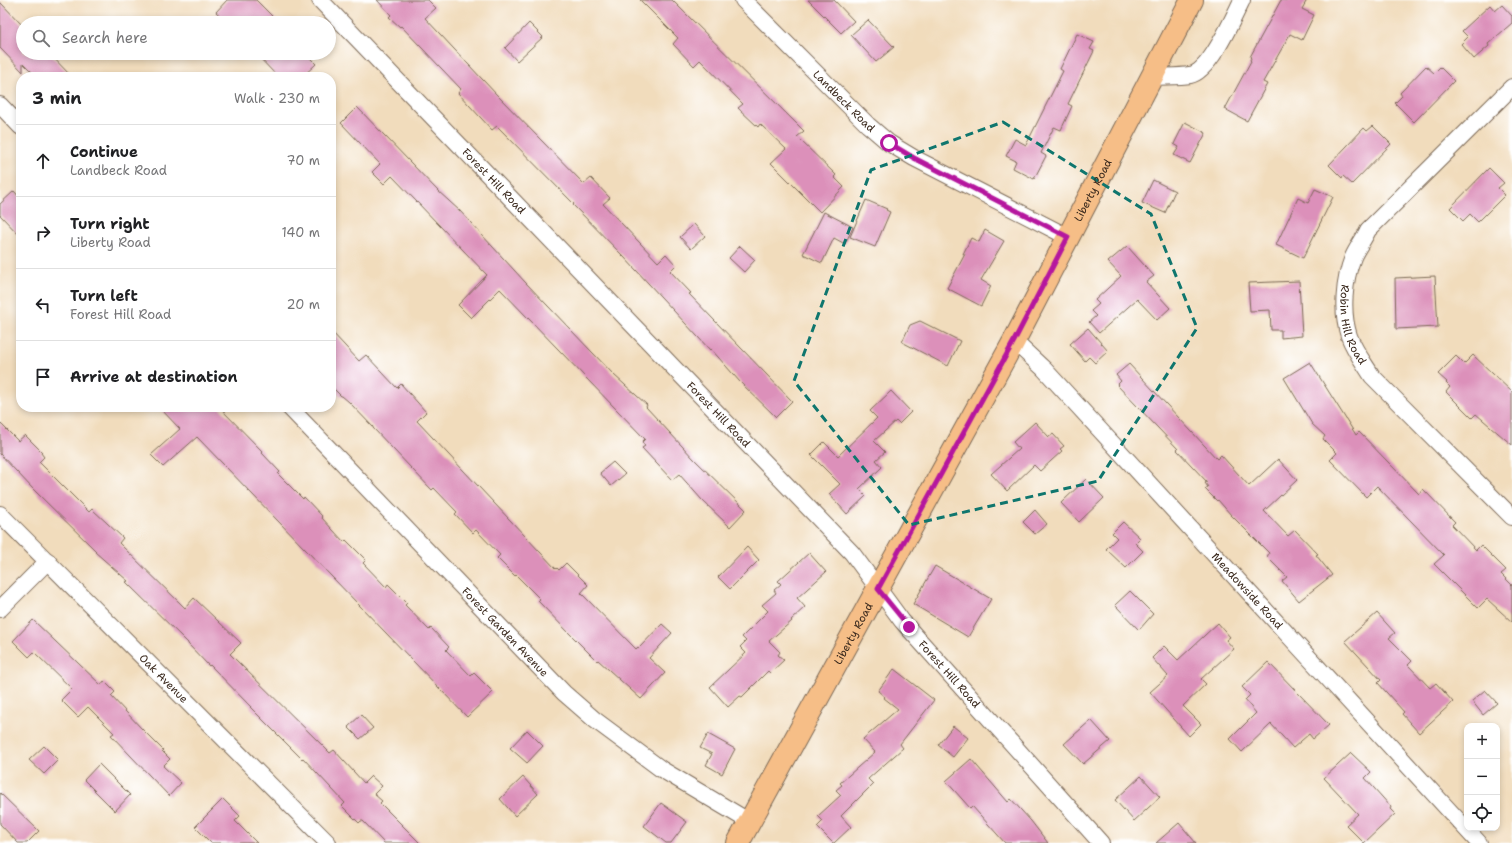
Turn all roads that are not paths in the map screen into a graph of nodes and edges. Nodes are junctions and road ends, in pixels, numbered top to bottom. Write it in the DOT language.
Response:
graph roads {
  1 [pos="320,0"];
  2 [pos="743,0"];
  3 [pos="1192,0"];
  4 [pos="1242,0"];
  5 [pos="335,16"];
  6 [pos="336,17"];
  7 [pos="1152,76"];
  8 [pos="1509,96"];
  9 [pos="0,105"];
  10 [pos="16,122"];
  11 [pos="1068,237"];
  12 [pos="1014,341"];
  13 [pos="294,412"];
  14 [pos="0,514"];
  15 [pos="1512,517"];
  16 [pos="48,561"];
  17 [pos="878,589"];
  18 [pos="0,609"];
  19 [pos="750,822"];
  20 [pos="328,843"];
  21 [pos="738,843"];
  22 [pos="1101,843"];
  23 [pos="1479,843"];
  1 -- 5 [label="street, Forest Hill Road"];
  2 -- 11 [label="street, Landbeck Road"];
  3 -- 7 [label="main road, Liberty Road"];
  4 -- 7 [label="street"];
  6 -- 17 [label="street, Forest Hill Road"];
  7 -- 11 [label="main road, Liberty Road"];
  8 -- 15 [label="street, Robin Hill Road"];
  9 -- 10 [label="street"];
  11 -- 12 [label="main road, Liberty Road"];
  12 -- 17 [label="main road, Liberty Road"];
  12 -- 23 [label="street, Meadowside Road"];
  13 -- 19 [label="street, Forest Garden Avenue"];
  14 -- 16 [label="street, Oak Avenue"];
  16 -- 18 [label="street"];
  16 -- 20 [label="street, Oak Avenue"];
  17 -- 19 [label="main road, Liberty Road"];
  17 -- 22 [label="street, Forest Hill Road"];
  19 -- 21 [label="main road, Liberty Road"];
}
